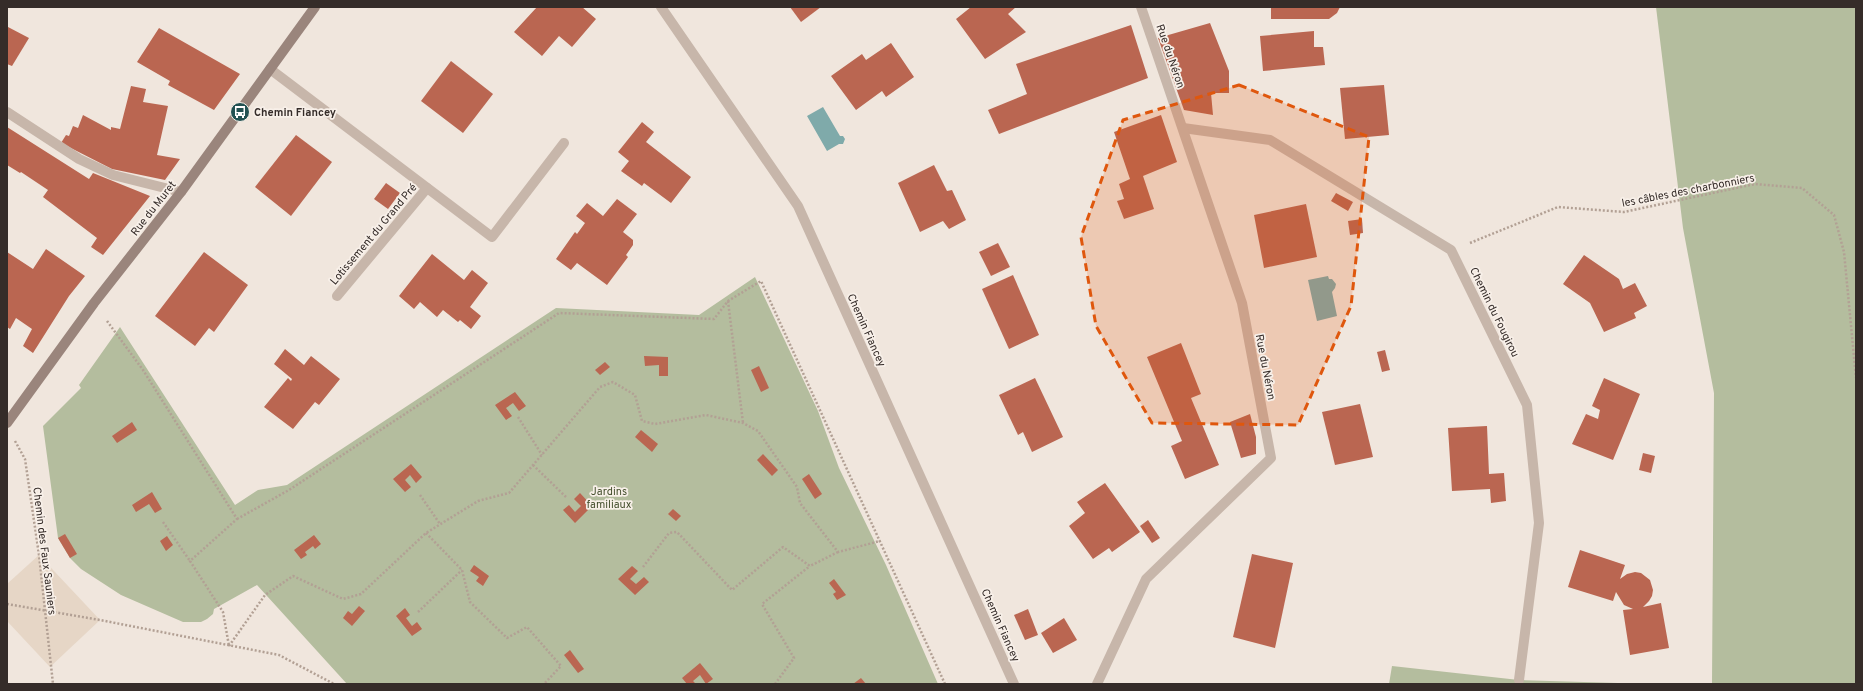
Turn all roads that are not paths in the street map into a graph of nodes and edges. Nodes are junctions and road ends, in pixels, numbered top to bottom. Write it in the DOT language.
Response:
graph roads {
  1 [pos="315,7"];
  2 [pos="661,7"];
  3 [pos="1143,8"];
  4 [pos="270,69"];
  5 [pos="7,112"];
  6 [pos="1183,128"];
  7 [pos="564,143"];
  8 [pos="427,188"];
  9 [pos="181,192"];
  10 [pos="337,296"];
  11 [pos="7,423"];
  12 [pos="1519,680"];
  13 [pos="1014,684"];
  14 [pos="1097,684"];
  1 -- 4 [label="street, Rue du Muret"];
  2 -- 13 [label="street, Chemin Fiancey"];
  3 -- 6 [label="street, Rue du Néron"];
  4 -- 8 [label="street, Lotissement du Grand Pré"];
  4 -- 9 [label="street, Rue du Muret"];
  5 -- 9 [label="street"];
  6 -- 12 [label="street, Chemin du Fougirou"];
  6 -- 14 [label="street, Rue du Néron"];
  7 -- 8 [label="street, Lotissement du Grand Pré"];
  8 -- 10 [label="street, Lotissement du Grand Pré"];
  9 -- 11 [label="street, Rue du Muret"];
}
